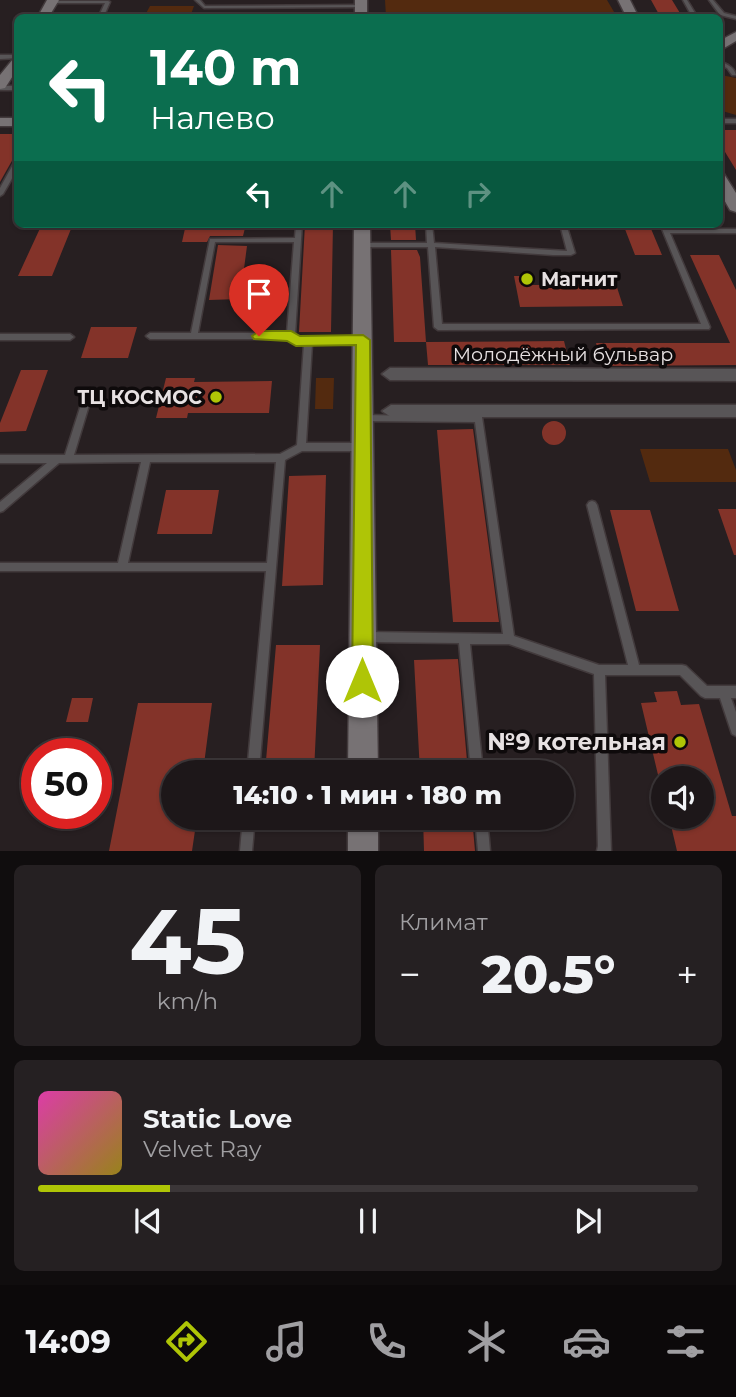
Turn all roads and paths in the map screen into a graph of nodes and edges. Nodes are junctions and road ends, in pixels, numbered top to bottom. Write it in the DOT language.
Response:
graph roads {
  1 [pos="197,0"];
  2 [pos="711,0"];
  3 [pos="53,1"];
  4 [pos="100,1"];
  5 [pos="361,8"];
  6 [pos="102,14"];
  7 [pos="722,14"];
  8 [pos="14,62"];
  9 [pos="0,87"];
  10 [pos="14,168"];
  11 [pos="723,184"];
  12 [pos="0,194"];
  13 [pos="736,207"];
  14 [pos="299,228"];
  15 [pos="429,228"];
  16 [pos="564,228"];
  17 [pos="664,228"];
  18 [pos="736,231"];
  19 [pos="362,235"];
  20 [pos="298,240"];
  21 [pos="431,245"];
  22 [pos="150,336"];
  23 [pos="194,336"];
  24 [pos="291,336"];
  25 [pos="0,337"];
  26 [pos="70,337"];
  27 [pos="363,340"];
  28 [pos="308,341"];
  29 [pos="390,374"];
  30 [pos="736,375"];
  31 [pos="89,392"];
  32 [pos="391,411"];
  33 [pos="736,411"];
  34 [pos="363,418"];
  35 [pos="301,447"];
  36 [pos="364,447"];
  37 [pos="281,458"];
  38 [pos="0,459"];
  39 [pos="57,459"];
  40 [pos="68,459"];
  41 [pos="146,459"];
  42 [pos="592,505"];
  43 [pos="0,508"];
  44 [pos="0,567"];
  45 [pos="122,567"];
  46 [pos="271,567"];
  47 [pos="363,637"];
  48 [pos="464,638"];
  49 [pos="509,639"];
  50 [pos="599,670"];
  51 [pos="635,670"];
  52 [pos="730,692"];
  53 [pos="736,730"];
  54 [pos="254,760"];
  55 [pos="363,760"];
  56 [pos="476,760"];
  57 [pos="248,830"];
  58 [pos="363,830"];
  59 [pos="482,830"];
  60 [pos="246,851"];
  61 [pos="363,851"];
  62 [pos="484,851"];
  63 [pos="603,851"];
  1 -- 5 [label="lane"];
  2 -- 7 [label="lane"];
  3 -- 4 [label="lane"];
  4 -- 6 [label="lane"];
  8 -- 9 [label="main road"];
  10 -- 12 [label="lane"];
  11 -- 13 [label="main road"];
  14 -- 20 [label="lane"];
  15 -- 21 [label="lane"];
  16 -- 21 [label="lane"];
  17 -- 18 [label="lane"];
  17 -- 21 [label="lane"];
  19 -- 21 [label="lane"];
  19 -- 27 [label="main road"];
  20 -- 23 [label="lane"];
  20 -- 24 [label="lane"];
  22 -- 23 [label="lane"];
  23 -- 24 [label="lane"];
  24 -- 28 [label="lane"];
  25 -- 26 [label="lane"];
  27 -- 28 [label="lane"];
  27 -- 34 [label="main road"];
  28 -- 35 [label="lane"];
  29 -- 30 [label="street, Молодёжный бульвар"];
  31 -- 40 [label="lane"];
  32 -- 33 [label="street"];
  34 -- 36 [label="main road"];
  34 -- 49 [label="lane"];
  35 -- 36 [label="lane"];
  35 -- 37 [label="lane"];
  36 -- 47 [label="main road"];
  37 -- 41 [label="lane"];
  37 -- 46 [label="lane"];
  38 -- 39 [label="lane"];
  39 -- 40 [label="lane"];
  39 -- 43 [label="lane"];
  40 -- 41 [label="lane"];
  41 -- 45 [label="lane"];
  42 -- 51 [label="lane"];
  44 -- 45 [label="lane"];
  45 -- 46 [label="lane"];
  46 -- 54 [label="lane"];
  47 -- 48 [label="lane"];
  47 -- 55 [label="main road"];
  48 -- 49 [label="lane"];
  48 -- 56 [label="lane"];
  49 -- 50 [label="lane"];
  50 -- 51 [label="lane"];
  50 -- 63 [label="lane"];
  51 -- 52 [label="lane"];
  52 -- 53 [label="lane"];
  57 -- 60 [label="lane"];
  58 -- 61 [label="main road"];
  59 -- 62 [label="lane"];
}
